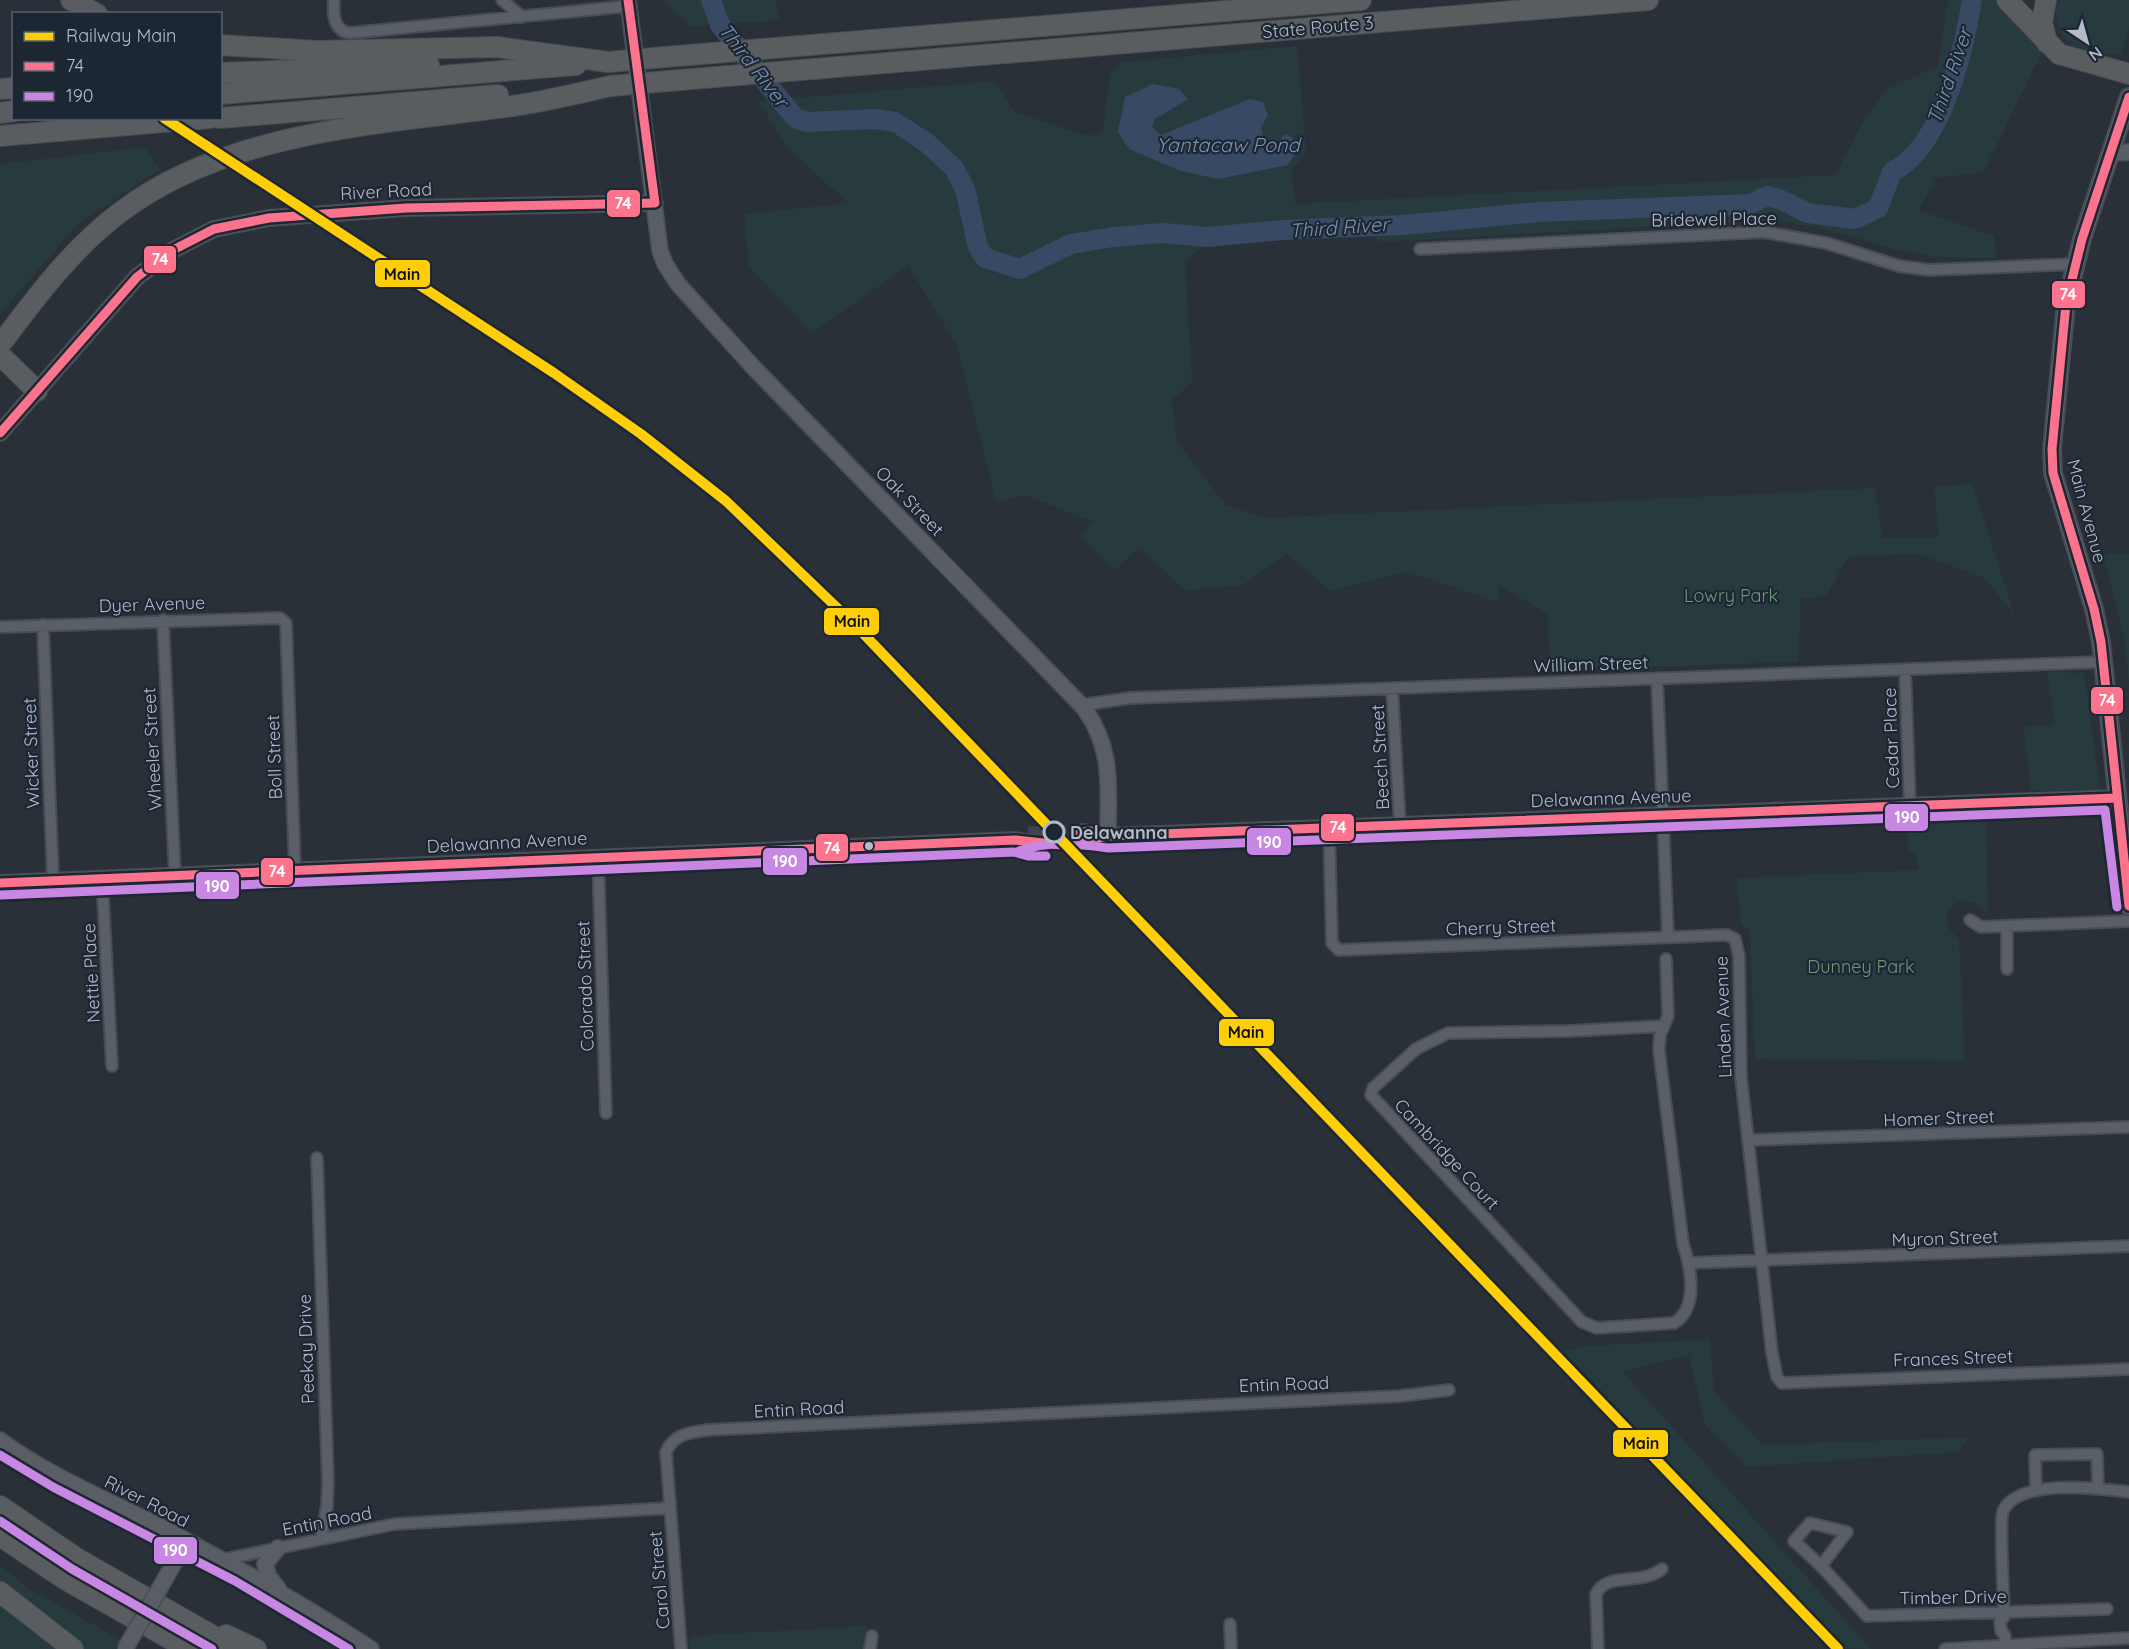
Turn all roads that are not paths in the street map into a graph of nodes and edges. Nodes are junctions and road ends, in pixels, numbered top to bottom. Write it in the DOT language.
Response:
graph roads {
  1 [pos="71,0"];
  2 [pos="334,0"];
  3 [pos="502,0"];
  4 [pos="1362,0"];
  5 [pos="1648,0"];
  6 [pos="2007,0"];
  7 [pos="2046,0"];
  8 [pos="628,3"];
  9 [pos="93,12"];
  10 [pos="522,18"];
  11 [pos="222,45"];
  12 [pos="2048,45"];
  13 [pos="608,62"];
  14 [pos="555,67"];
  15 [pos="222,72"];
  16 [pos="2129,74"];
  17 [pos="611,86"];
  18 [pos="222,94"];
  19 [pos="2129,98"];
  20 [pos="222,118"];
  21 [pos="197,120"];
  22 [pos="118,126"];
  23 [pos="0,136"];
  24 [pos="0,149"];
  25 [pos="2121,152"];
  26 [pos="655,203"];
  27 [pos="1420,249"];
  28 [pos="2076,264"];
  29 [pos="1,347"];
  30 [pos="37,391"];
  31 [pos="0,433"];
  32 [pos="163,620"];
  33 [pos="43,625"];
  34 [pos="0,627"];
  35 [pos="286,641"];
  36 [pos="2102,662"];
  37 [pos="1905,669"];
  38 [pos="1657,678"];
  39 [pos="1392,688"];
  40 [pos="1082,705"];
  41 [pos="2116,798"];
  42 [pos="1910,806"];
  43 [pos="1664,816"];
  44 [pos="1400,825"];
  45 [pos="1329,827"];
  46 [pos="1108,836"];
  47 [pos="1087,837"];
  48 [pos="1027,839"];
  49 [pos="598,857"];
  50 [pos="295,871"];
  51 [pos="175,876"];
  52 [pos="102,878"];
  53 [pos="53,880"];
  54 [pos="0,883"];
  55 [pos="2129,906"];
  56 [pos="1970,920"];
  57 [pos="2129,921"];
  58 [pos="2007,926"];
  59 [pos="1668,937"];
  60 [pos="1666,959"];
  61 [pos="2007,969"];
  62 [pos="1664,1026"];
  63 [pos="112,1066"];
  64 [pos="606,1113"];
  65 [pos="2129,1127"];
  66 [pos="1749,1140"];
  67 [pos="316,1158"];
  68 [pos="2129,1246"];
  69 [pos="1762,1262"];
  70 [pos="1689,1263"];
  71 [pos="2129,1369"];
  72 [pos="1779,1381"];
  73 [pos="1449,1390"];
  74 [pos="0,1440"];
  75 [pos="2098,1488"];
  76 [pos="2036,1490"];
  77 [pos="2129,1492"];
  78 [pos="0,1506"];
  79 [pos="669,1508"];
  80 [pos="0,1536"];
  81 [pos="321,1539"];
  82 [pos="186,1542"];
  83 [pos="278,1548"];
  84 [pos="221,1560"];
  85 [pos="1821,1566"];
  86 [pos="1662,1569"];
  87 [pos="0,1592"];
  88 [pos="282,1592"];
  89 [pos="2107,1609"];
  90 [pos="2004,1615"];
  91 [pos="178,1617"];
  92 [pos="1230,1624"];
  93 [pos="872,1636"];
  94 [pos="2129,1638"];
  95 [pos="2005,1640"];
  96 [pos="73,1649"];
  97 [pos="126,1649"];
  98 [pos="188,1649"];
  99 [pos="236,1649"];
  100 [pos="256,1649"];
  101 [pos="371,1649"];
  102 [pos="681,1649"];
  103 [pos="870,1649"];
  104 [pos="1232,1649"];
  105 [pos="1598,1649"];
  106 [pos="1945,1649"];
  1 -- 9 [label="highway"];
  2 -- 10 [label="street"];
  3 -- 10 [label="street"];
  4 -- 13 [label="highway, State Route 3, bridge"];
  5 -- 17 [label="highway, State Route 3, bridge"];
  6 -- 12 [label="highway"];
  7 -- 12 [label="highway"];
  8 -- 10 [label="street"];
  8 -- 26 [label="street"];
  11 -- 13 [label="highway"];
  12 -- 16 [label="highway"];
  13 -- 14 [label="highway"];
  14 -- 15 [label="highway"];
  14 -- 18 [label="highway"];
  17 -- 20 [label="highway"];
  17 -- 29 [label="highway"];
  19 -- 25 [label="main road, Main Avenue"];
  21 -- 22 [label="highway"];
  22 -- 23 [label="highway"];
  22 -- 24 [label="highway"];
  25 -- 28 [label="main road, Main Avenue"];
  26 -- 30 [label="street, River Road"];
  26 -- 40 [label="street, Oak Street"];
  27 -- 28 [label="street, Bridewell Place"];
  28 -- 36 [label="main road, Main Avenue"];
  29 -- 30 [label="highway"];
  30 -- 31 [label="street, River Road"];
  32 -- 33 [label="street, Dyer Avenue"];
  32 -- 35 [label="street, Dyer Avenue"];
  32 -- 51 [label="street, Wheeler Street"];
  33 -- 34 [label="street, Dyer Avenue"];
  33 -- 53 [label="street, Wicker Street"];
  35 -- 50 [label="street, Boll Street"];
  36 -- 37 [label="street, William Street"];
  36 -- 41 [label="main road, Main Avenue"];
  37 -- 38 [label="street, William Street"];
  37 -- 42 [label="street, Cedar Place"];
  38 -- 39 [label="street, William Street"];
  38 -- 43 [label="street"];
  39 -- 40 [label="street, William Street"];
  39 -- 44 [label="street, Beech Street"];
  40 -- 46 [label="street, Oak Street"];
  41 -- 42 [label="street, Delawanna Avenue"];
  41 -- 55 [label="main road, Main Avenue"];
  42 -- 43 [label="street, Delawanna Avenue"];
  43 -- 44 [label="street, Delawanna Avenue"];
  43 -- 59 [label="street"];
  44 -- 45 [label="street, Delawanna Avenue"];
  45 -- 46 [label="street, Delawanna Avenue"];
  45 -- 59 [label="street, Cherry Street"];
  46 -- 47 [label="street, Delawanna Avenue"];
  48 -- 49 [label="street, Delawanna Avenue"];
  49 -- 50 [label="street, Delawanna Avenue"];
  49 -- 64 [label="street, Colorado Street"];
  50 -- 51 [label="street, Delawanna Avenue"];
  51 -- 52 [label="street, Delawanna Avenue"];
  52 -- 53 [label="street, Delawanna Avenue"];
  52 -- 63 [label="street, Nettie Place"];
  53 -- 54 [label="street, Delawanna Avenue"];
  56 -- 58 [label="street"];
  57 -- 58 [label="street"];
  58 -- 61 [label="street"];
  59 -- 66 [label="street, Linden Avenue"];
  60 -- 62 [label="street, Cambridge Court"];
  62 -- 70 [label="street, Cambridge Court"];
  62 -- 70 [label="street, Cambridge Court"];
  65 -- 66 [label="street, Homer Street"];
  66 -- 69 [label="street, Linden Avenue"];
  67 -- 81 [label="street, Peekay Drive"];
  68 -- 69 [label="street, Myron Street"];
  69 -- 70 [label="street"];
  69 -- 72 [label="street, Linden Avenue"];
  71 -- 72 [label="street, Frances Street"];
  73 -- 79 [label="street, Entin Road"];
  74 -- 82 [label="street, River Road"];
  75 -- 76 [label="street"];
  75 -- 76 [label="street"];
  75 -- 77 [label="street"];
  76 -- 90 [label="street"];
  78 -- 91 [label="highway"];
  79 -- 81 [label="street, Entin Road"];
  79 -- 102 [label="street, Carol Street"];
  80 -- 98 [label="highway"];
  81 -- 83 [label="street, Entin Road"];
  82 -- 84 [label="street, River Road"];
  82 -- 97 [label="street, bridge"];
  83 -- 84 [label="street, Entin Road"];
  83 -- 88 [label="street"];
  84 -- 88 [label="street, River Road"];
  85 -- 85 [label="street, Timber Drive"];
  85 -- 90 [label="street, Timber Drive"];
  86 -- 105 [label="street"];
  87 -- 96 [label="highway"];
  88 -- 101 [label="street, River Road"];
  89 -- 90 [label="street, Timber Drive"];
  90 -- 95 [label="street"];
  91 -- 99 [label="highway"];
  91 -- 100 [label="highway"];
  92 -- 104 [label="street"];
  93 -- 103 [label="street"];
  94 -- 95 [label="street"];
  95 -- 106 [label="street"];
}
